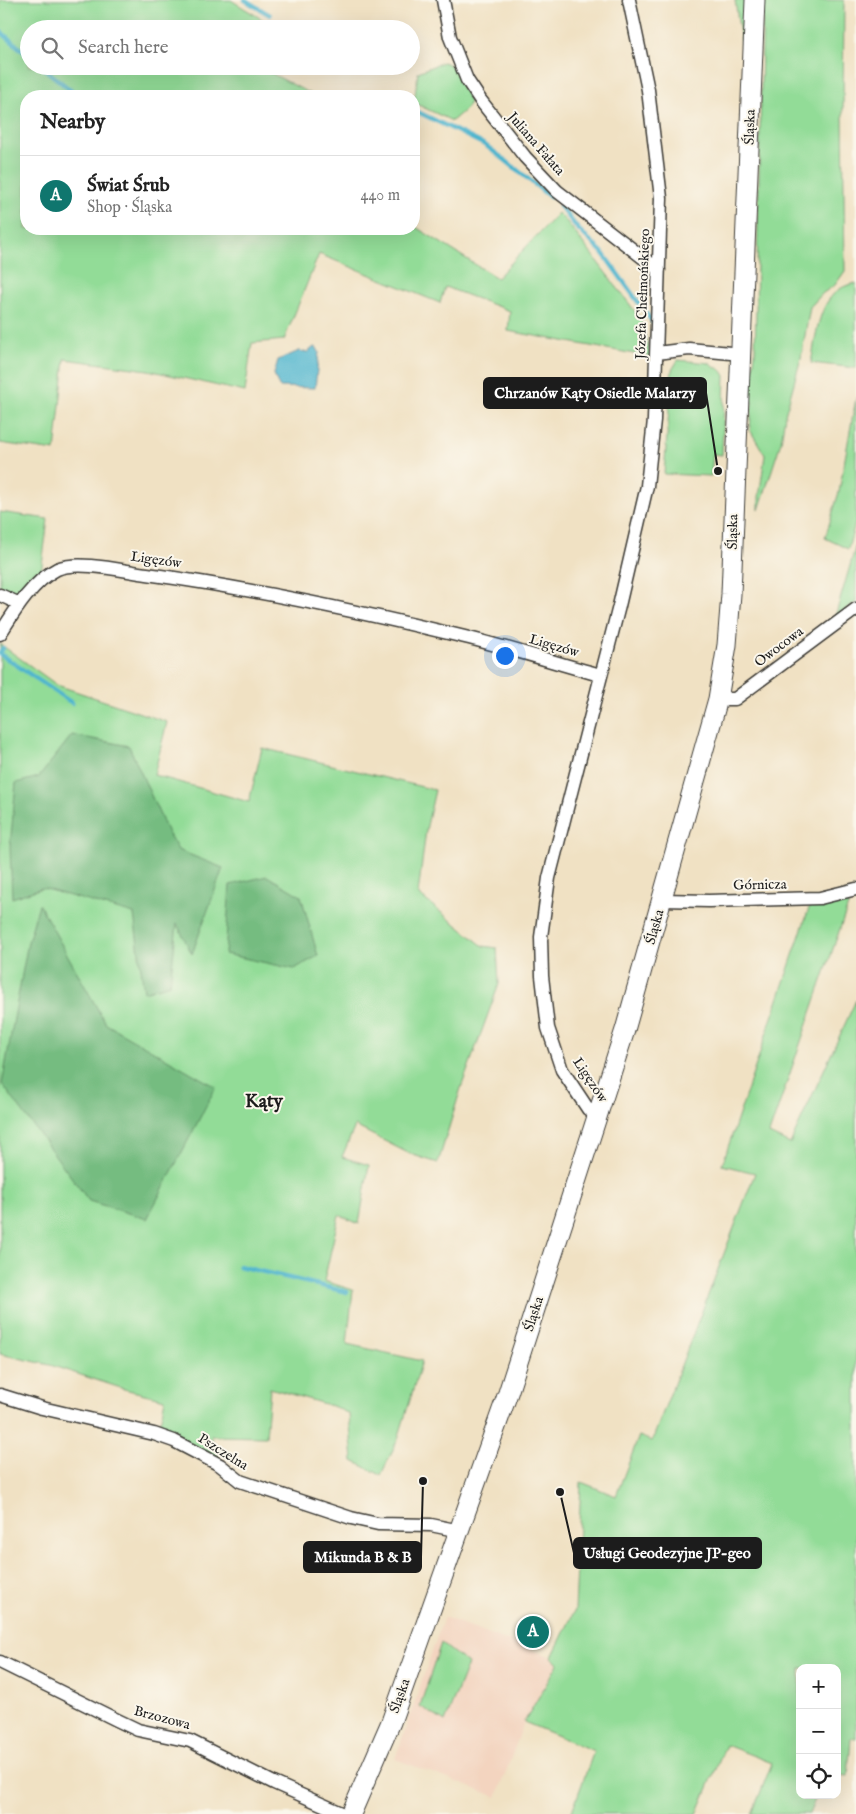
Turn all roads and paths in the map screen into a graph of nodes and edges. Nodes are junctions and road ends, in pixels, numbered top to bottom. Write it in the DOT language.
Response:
graph roads {
  1 [pos="443,0"];
  2 [pos="629,0"];
  3 [pos="755,0"];
  4 [pos="659,270"];
  5 [pos="657,353"];
  6 [pos="741,354"];
  7 [pos="0,595"];
  8 [pos="20,604"];
  9 [pos="856,609"];
  10 [pos="0,634"];
  11 [pos="600,675"];
  12 [pos="718,699"];
  13 [pos="856,889"];
  14 [pos="663,900"];
  15 [pos="598,1117"];
  16 [pos="0,1396"];
  17 [pos="460,1531"];
  18 [pos="0,1662"];
  19 [pos="344,1814"];
  20 [pos="351,1814"];
  1 -- 4 [label="street, Juliana Fałata"];
  2 -- 4 [label="street, Józefa Chełmońskiego"];
  3 -- 6 [label="main road, Śląska"];
  4 -- 5 [label="street, Józefa Chełmońskiego"];
  5 -- 6 [label="street"];
  5 -- 11 [label="street, Józefa Chełmońskiego"];
  6 -- 12 [label="main road, Śląska"];
  7 -- 8 [label="street"];
  8 -- 10 [label="street, Ligęzów"];
  8 -- 11 [label="street, Ligęzów"];
  9 -- 12 [label="street, Owocowa"];
  11 -- 15 [label="street, Ligęzów"];
  12 -- 14 [label="main road, Śląska"];
  13 -- 14 [label="street, Górnicza"];
  14 -- 15 [label="main road, Śląska"];
  15 -- 17 [label="main road, Śląska"];
  16 -- 17 [label="street, Pszczelna"];
  17 -- 20 [label="main road, Śląska"];
  18 -- 19 [label="street, Brzozowa"];
}
